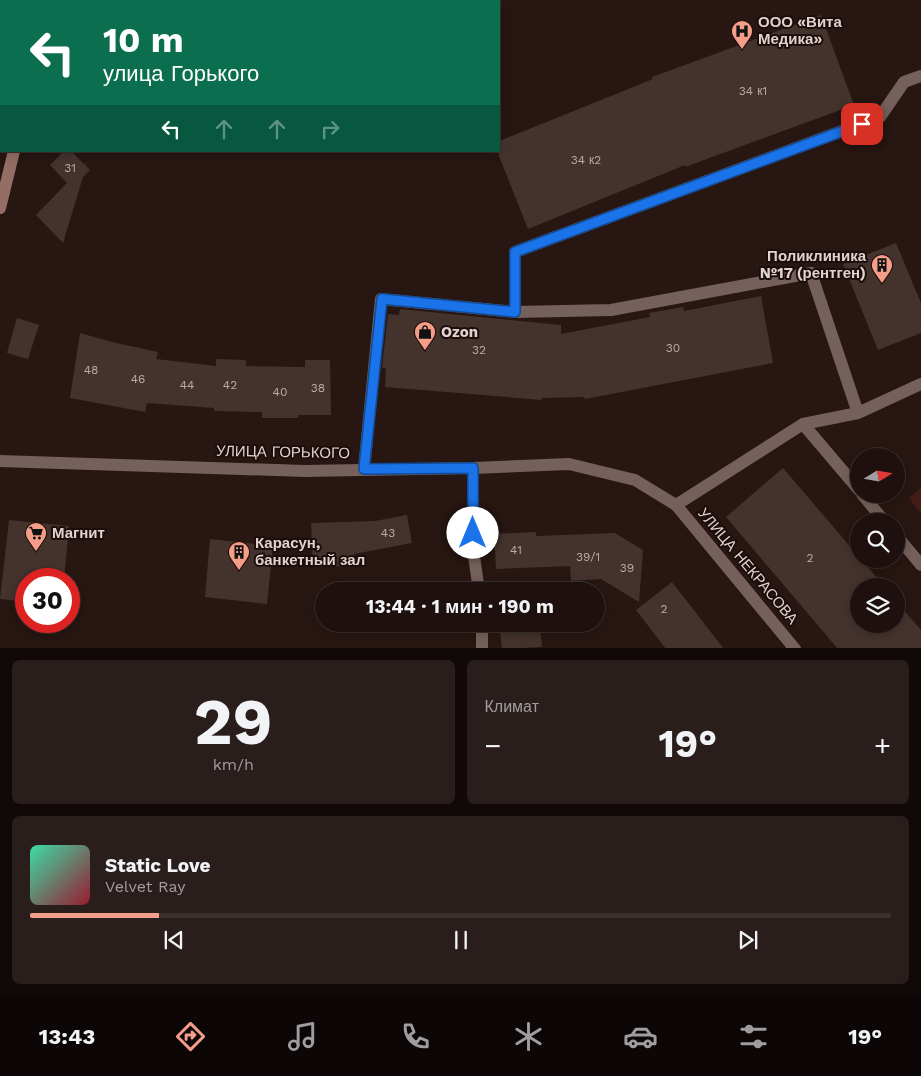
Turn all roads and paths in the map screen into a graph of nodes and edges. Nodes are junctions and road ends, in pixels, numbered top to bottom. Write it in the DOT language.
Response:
graph roads {
  1 [pos="921,76"];
  2 [pos="14,152"];
  3 [pos="0,208"];
  4 [pos="515,312"];
  5 [pos="921,384"];
  6 [pos="858,413"];
  7 [pos="803,424"];
  8 [pos="0,461"];
  9 [pos="473,468"];
  10 [pos="364,469"];
  11 [pos="850,479"];
  12 [pos="869,503"];
  13 [pos="676,505"];
  14 [pos="877,513"];
  15 [pos="905,546"];
  16 [pos="921,565"];
  17 [pos="478,582"];
  18 [pos="482,632"];
  19 [pos="482,648"];
  20 [pos="795,648"];
  1 -- 4 [label="street"];
  2 -- 3 [label="main road"];
  4 -- 6 [label="street"];
  4 -- 10 [label="street"];
  5 -- 6 [label="street"];
  6 -- 7 [label="street"];
  7 -- 11 [label="street"];
  7 -- 13 [label="street"];
  8 -- 10 [label="street, УЛИЦА ГОРЬКОГО"];
  9 -- 10 [label="street, УЛИЦА ГОРЬКОГО"];
  9 -- 13 [label="street, УЛИЦА ГОРЬКОГО"];
  9 -- 17 [label="street"];
  12 -- 14 [label="street"];
  13 -- 20 [label="street, УЛИЦА НЕКРАСОВА"];
  15 -- 16 [label="street"];
  18 -- 19 [label="street"];
}
